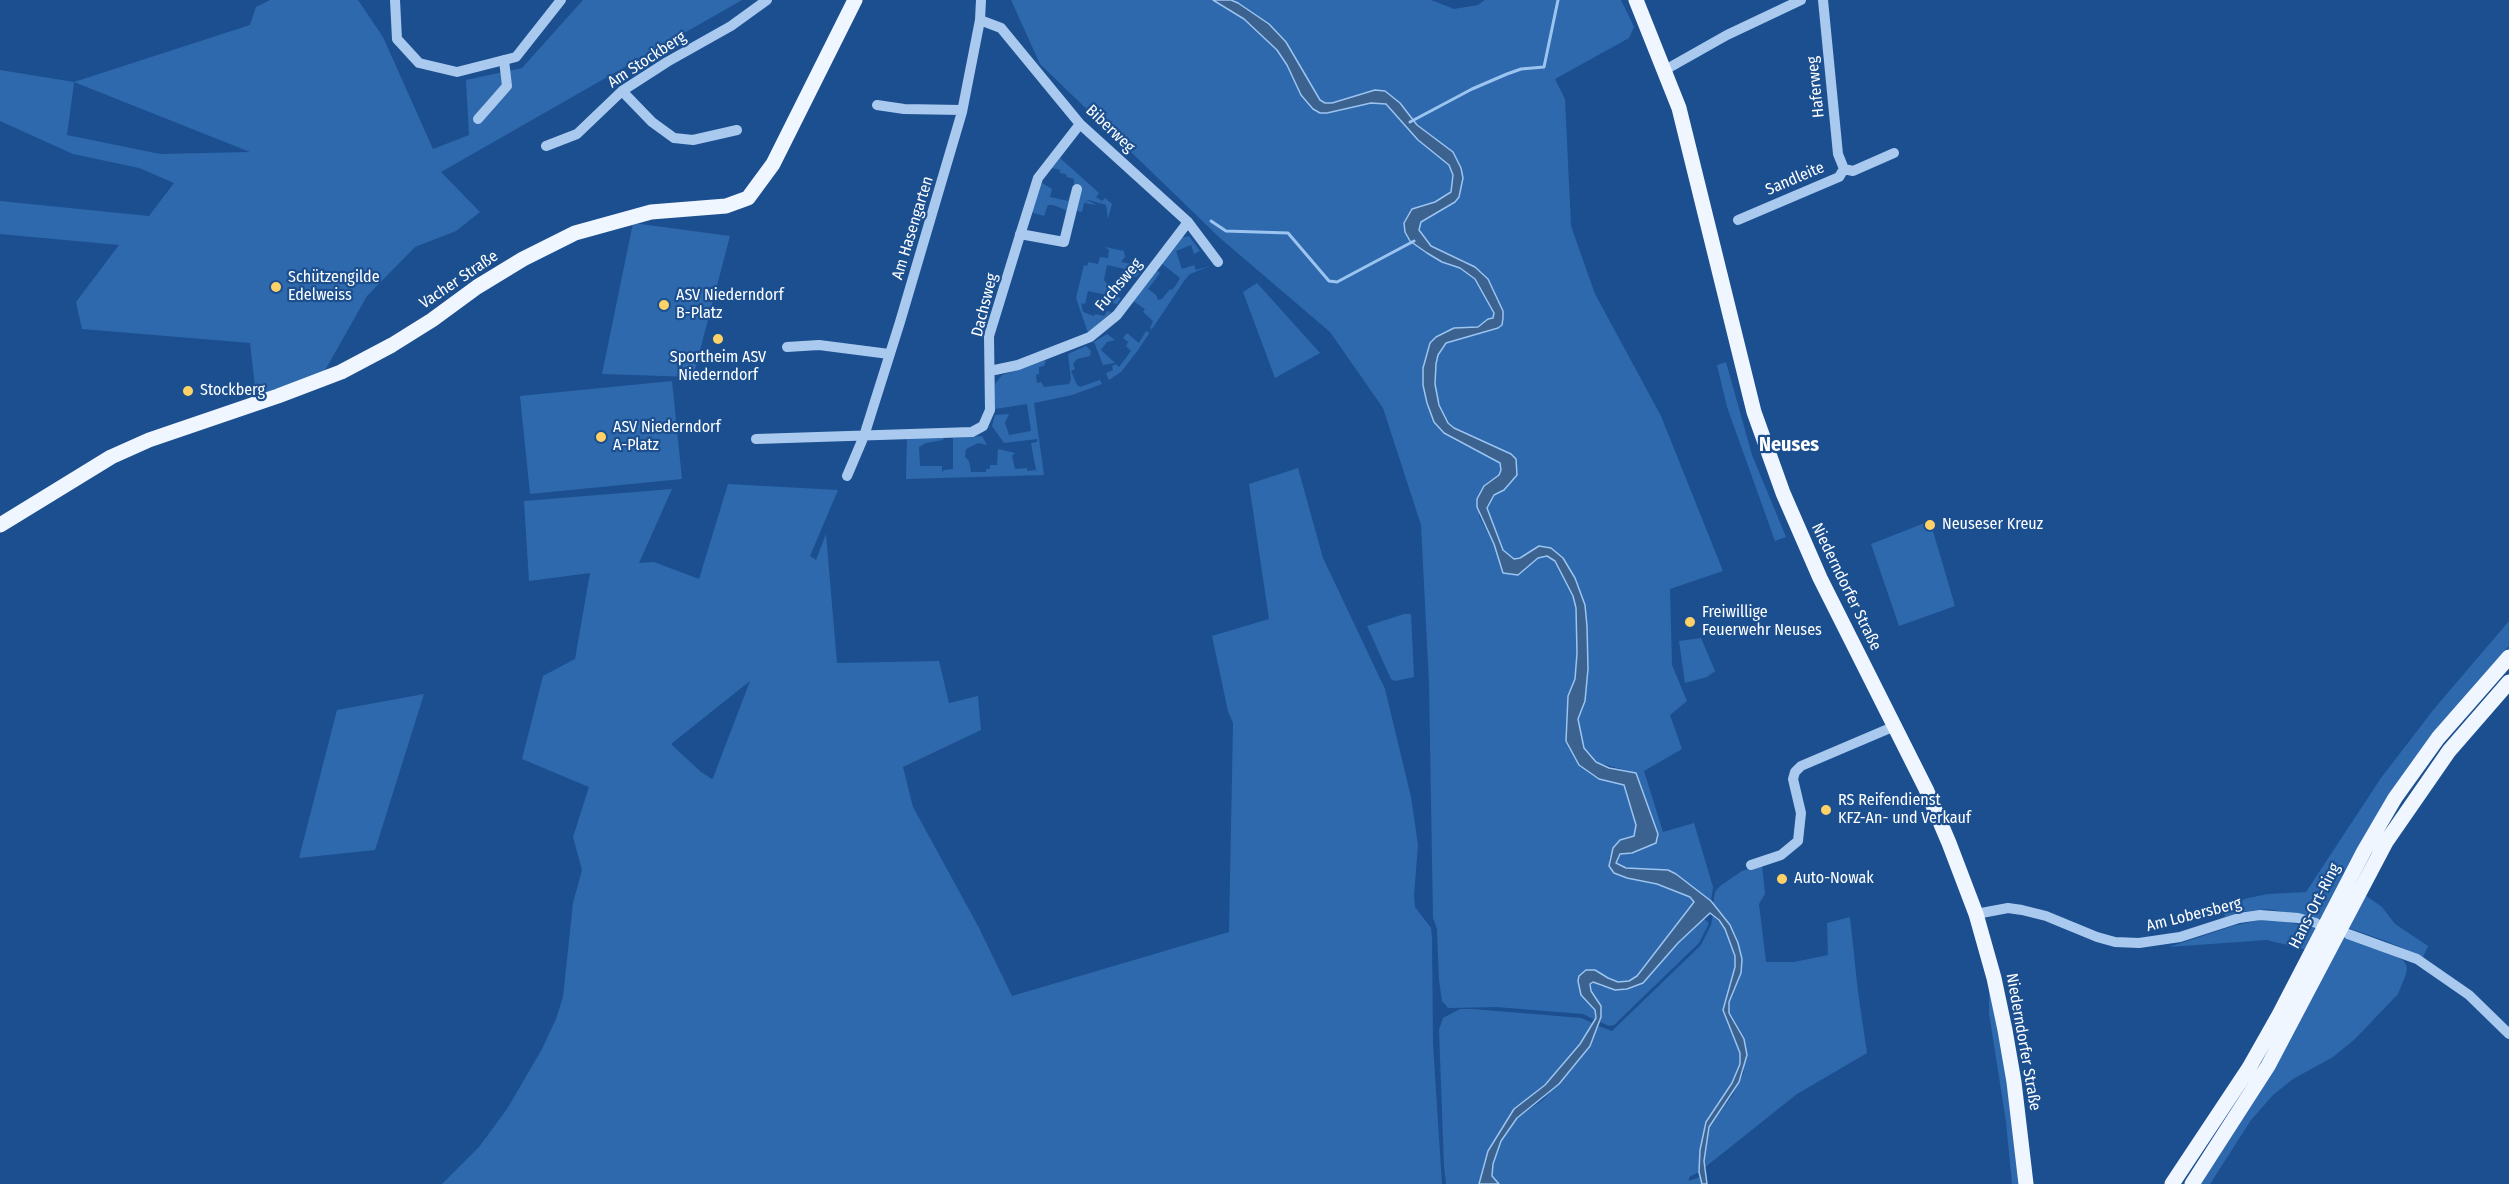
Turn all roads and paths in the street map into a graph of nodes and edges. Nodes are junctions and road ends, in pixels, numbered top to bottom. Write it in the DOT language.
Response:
graph roads {
  1 [pos="395,0"];
  2 [pos="561,0"];
  3 [pos="767,0"];
  4 [pos="855,0"];
  5 [pos="981,0"];
  6 [pos="1801,0"];
  7 [pos="1823,0"];
  8 [pos="1636,1"];
  9 [pos="980,20"];
  10 [pos="504,60"];
  11 [pos="1665,70"];
  12 [pos="622,92"];
  13 [pos="877,105"];
  14 [pos="962,110"];
  15 [pos="478,120"];
  16 [pos="1080,124"];
  17 [pos="737,130"];
  18 [pos="546,146"];
  19 [pos="1894,153"];
  20 [pos="1844,169"];
  21 [pos="1077,189"];
  22 [pos="1738,220"];
  23 [pos="1188,222"];
  24 [pos="1020,234"];
  25 [pos="1218,262"];
  26 [pos="787,347"];
  27 [pos="889,354"];
  28 [pos="990,371"];
  29 [pos="864,436"];
  30 [pos="756,439"];
  31 [pos="848,476"];
  32 [pos="0,525"];
  33 [pos="2509,657"];
  34 [pos="2509,682"];
  35 [pos="1894,726"];
  36 [pos="1751,865"];
  37 [pos="1976,914"];
  38 [pos="2316,923"];
  39 [pos="2348,934"];
  40 [pos="2509,1034"];
  41 [pos="2026,1184"];
  42 [pos="2172,1184"];
  43 [pos="2192,1184"];
  1 -- 10 [label="street"];
  2 -- 10 [label="street"];
  3 -- 12 [label="street, Am Stockberg"];
  4 -- 32 [label="main road, Vacher Straße"];
  5 -- 9 [label="street, Am Hasengarten"];
  6 -- 11 [label="street"];
  7 -- 20 [label="street, Haferweg"];
  8 -- 11 [label="main road, Niederndorfer Straße"];
  9 -- 14 [label="street, Am Hasengarten"];
  9 -- 16 [label="street, Biberweg"];
  10 -- 15 [label="street"];
  11 -- 35 [label="main road, Niederndorfer Straße"];
  12 -- 17 [label="street"];
  12 -- 18 [label="street, Am Stockberg"];
  13 -- 14 [label="street"];
  14 -- 27 [label="street, Am Hasengarten"];
  16 -- 23 [label="street, Biberweg"];
  16 -- 24 [label="street, Dachsweg"];
  19 -- 20 [label="street, Sandleite"];
  20 -- 22 [label="street, Sandleite"];
  21 -- 24 [label="street"];
  23 -- 25 [label="street, Biberweg"];
  23 -- 28 [label="street, Fuchsweg"];
  24 -- 28 [label="street, Dachsweg"];
  26 -- 27 [label="street"];
  27 -- 29 [label="street, Am Hasengarten"];
  28 -- 29 [label="street, Dachsweg"];
  29 -- 30 [label="street"];
  29 -- 31 [label="street, Am Hasengarten"];
  33 -- 42 [label="main road, Hans-Ort-Ring"];
  34 -- 43 [label="main road, Hans-Ort-Ring"];
  35 -- 36 [label="street"];
  35 -- 37 [label="main road, Niederndorfer Straße"];
  37 -- 38 [label="street, Am Lobersberg"];
  37 -- 41 [label="main road, Niederndorfer Straße"];
  39 -- 40 [label="street"];
}
